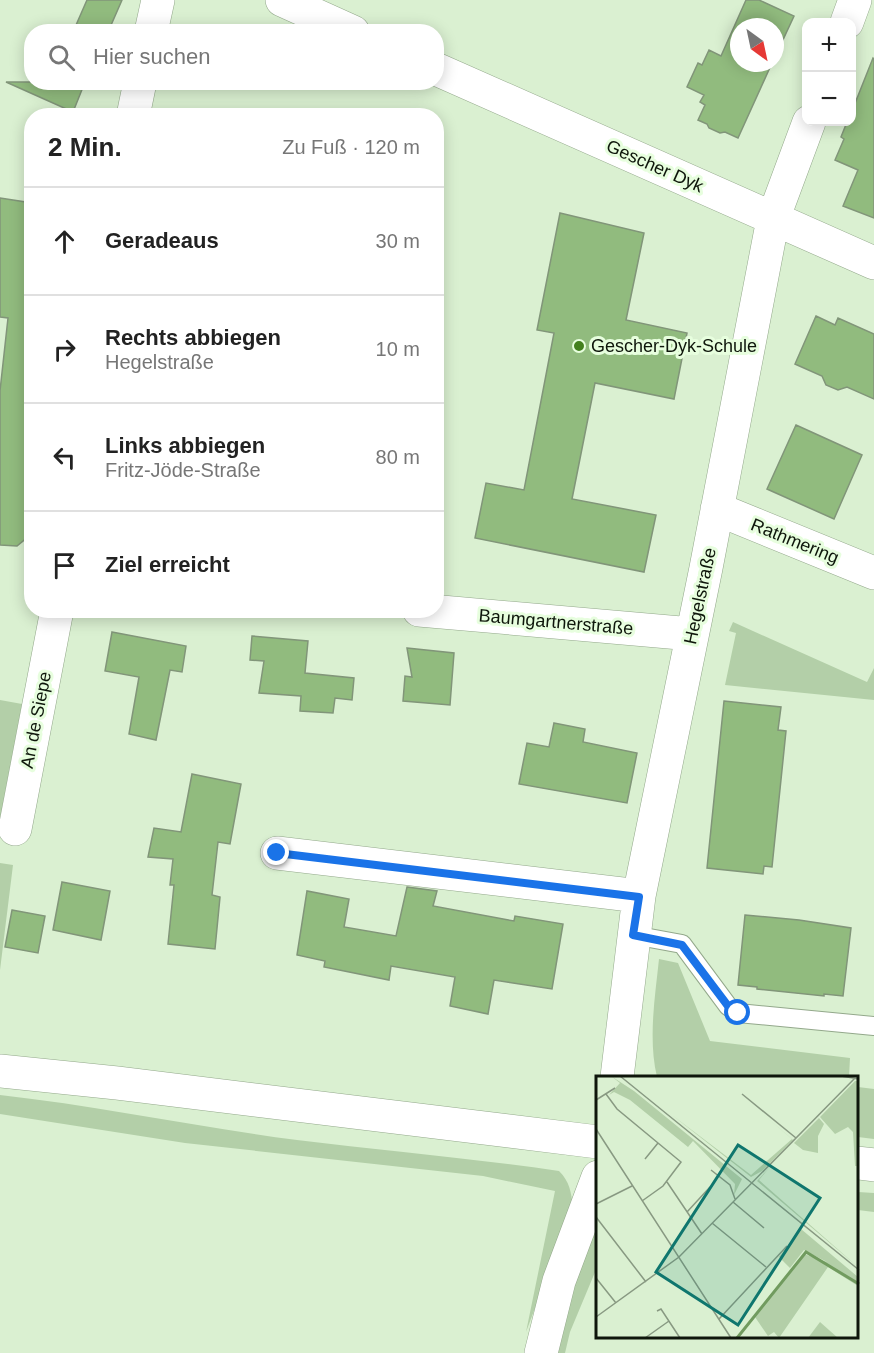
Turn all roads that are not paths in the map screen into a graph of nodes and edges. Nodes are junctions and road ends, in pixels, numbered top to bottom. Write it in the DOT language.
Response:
graph roads {
  1 [pos="158,0"];
  2 [pos="282,0"];
  3 [pos="855,0"];
  4 [pos="848,18"];
  5 [pos="154,24"];
  6 [pos="335,24"];
  7 [pos="444,73"];
  8 [pos="138,90"];
  9 [pos="135,108"];
  10 [pos="808,126"];
  11 [pos="773,219"];
  12 [pos="874,262"];
  13 [pos="717,509"];
  14 [pos="874,573"];
  15 [pos="444,612"];
  16 [pos="55,618"];
  17 [pos="692,634"];
  18 [pos="15,829"];
  19 [pos="277,853"];
  20 [pos="639,897"];
  21 [pos="633,935"];
  22 [pos="874,1026"];
  23 [pos="0,1071"];
  24 [pos="616,1076"];
  25 [pos="596,1142"];
  26 [pos="859,1163"];
  27 [pos="874,1165"];
  28 [pos="596,1182"];
  29 [pos="541,1353"];
  1 -- 5 [label="street"];
  2 -- 6 [label="street"];
  3 -- 4 [label="street"];
  7 -- 11 [label="street, Gescher Dyk"];
  8 -- 9 [label="street"];
  10 -- 11 [label="street, Hegelstraße"];
  11 -- 12 [label="street, Gescher Dyk"];
  11 -- 13 [label="street, Hegelstraße"];
  13 -- 14 [label="street, Rathmering"];
  13 -- 17 [label="street, Hegelstraße"];
  15 -- 17 [label="street, Baumgartnerstraße"];
  16 -- 18 [label="street, An de Siepe"];
  17 -- 20 [label="street, Hegelstraße"];
  19 -- 20 [label="street"];
  20 -- 21 [label="street, Hegelstraße"];
  21 -- 22 [label="lane"];
  21 -- 24 [label="street, Hegelstraße"];
  23 -- 25 [label="street"];
  26 -- 27 [label="street"];
  28 -- 29 [label="street"];
}
